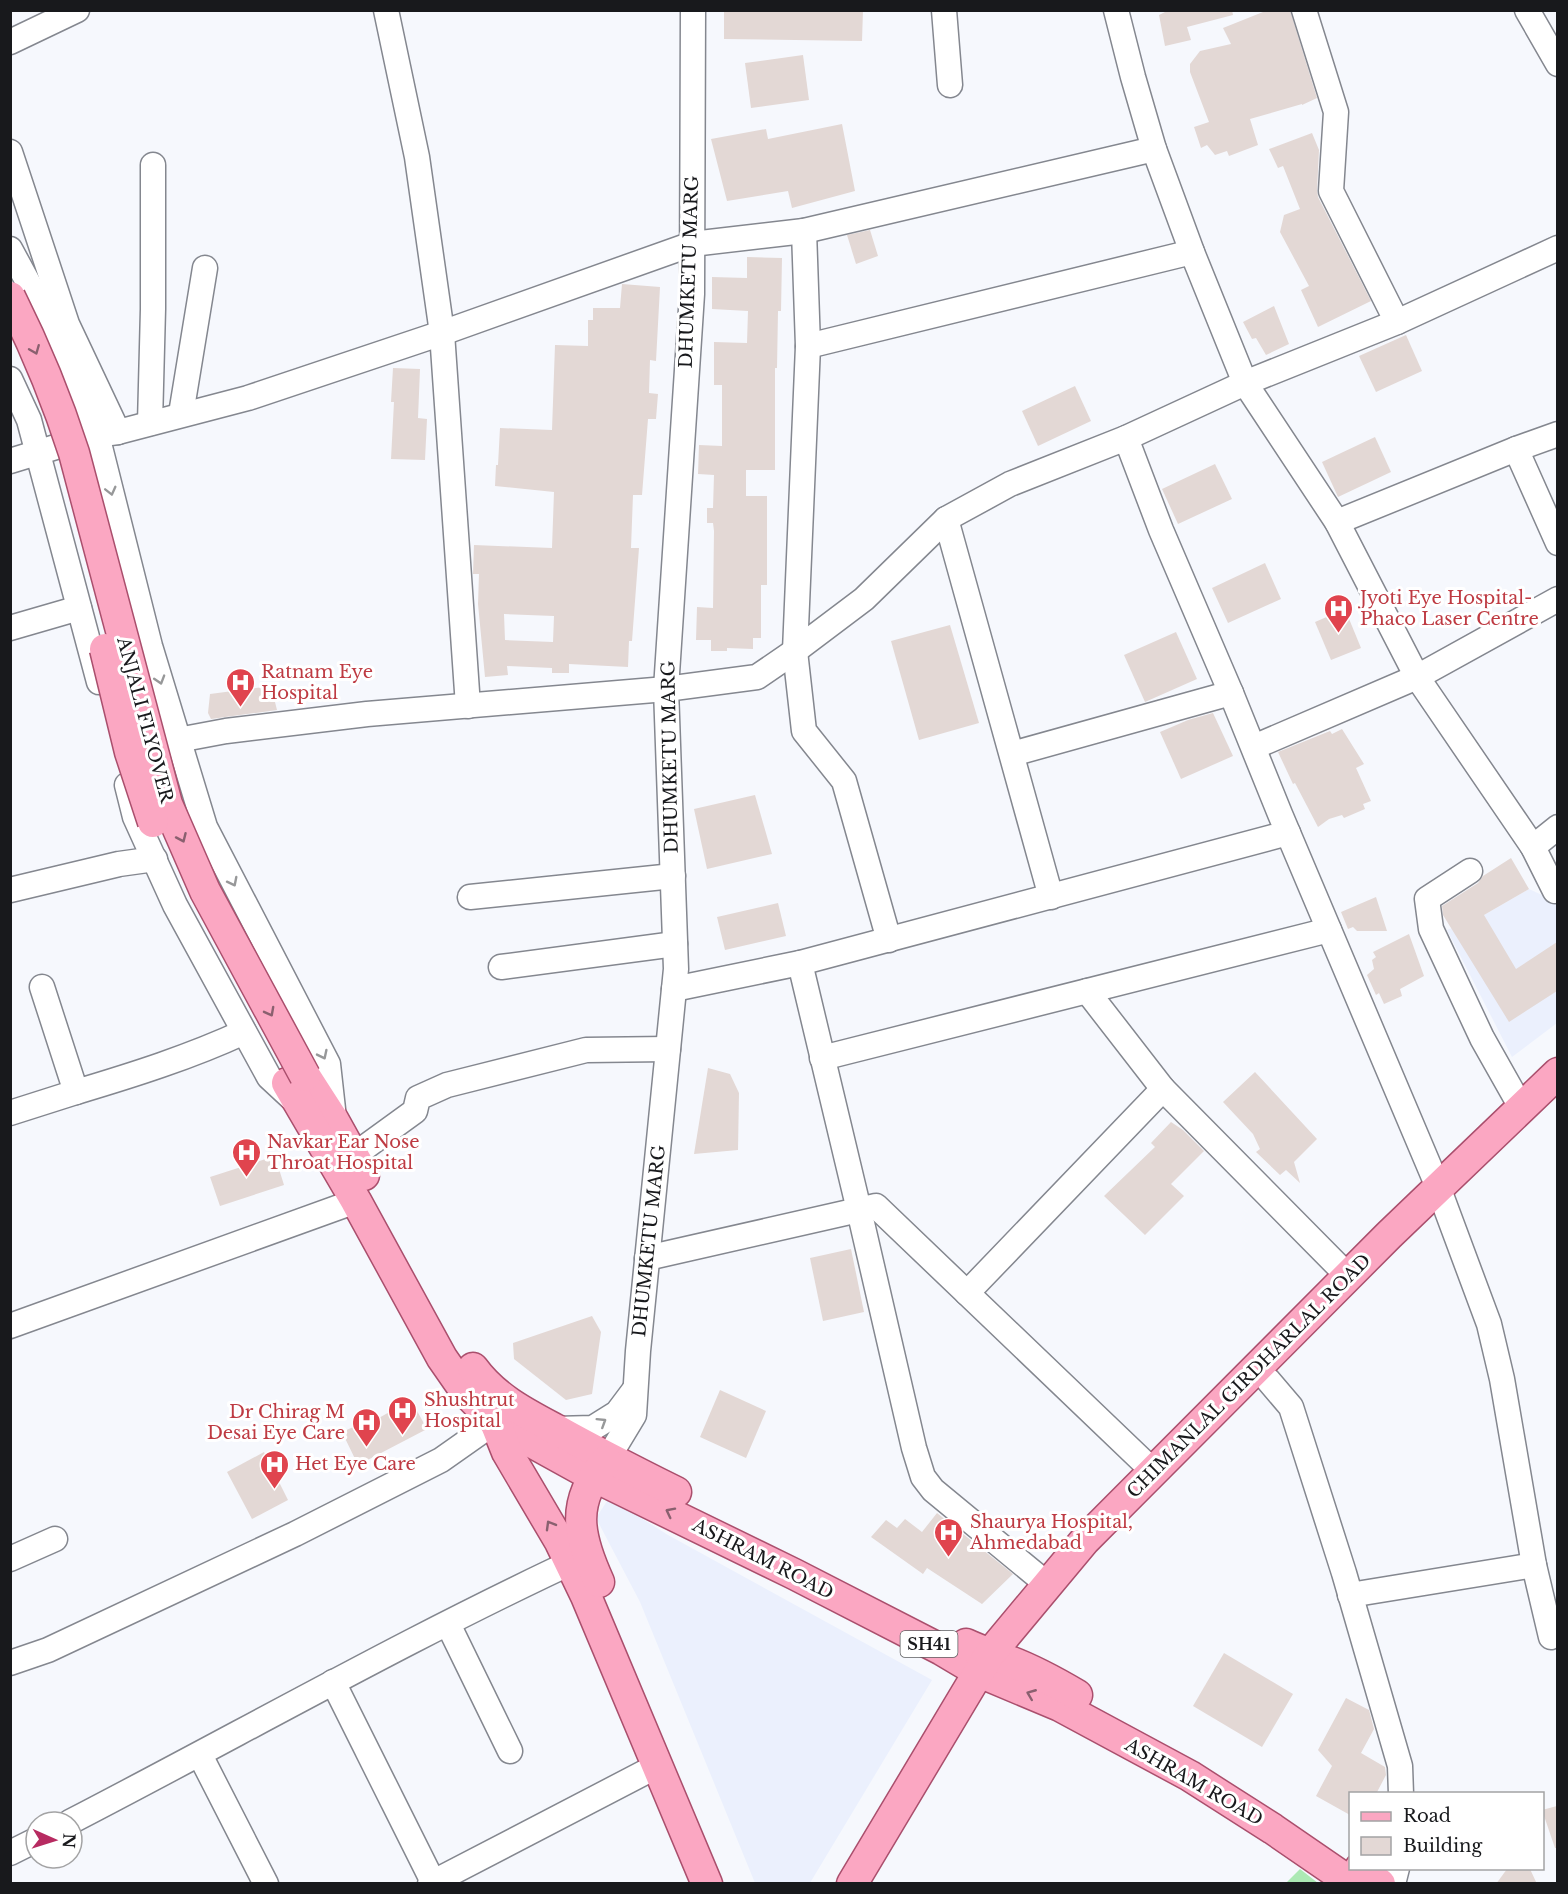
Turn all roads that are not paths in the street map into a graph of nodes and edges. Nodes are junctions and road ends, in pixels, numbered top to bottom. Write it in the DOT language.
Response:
graph roads {
  1 [pos="77,10"];
  2 [pos="386,10"];
  3 [pos="693,10"];
  4 [pos="944,10"];
  5 [pos="1116,10"];
  6 [pos="1304,10"];
  7 [pos="1527,10"];
  8 [pos="11,40"];
  9 [pos="1557,64"];
  10 [pos="950,85"];
  11 [pos="1154,149"];
  12 [pos="10,152"];
  13 [pos="153,165"];
  14 [pos="804,231"];
  15 [pos="692,244"];
  16 [pos="1557,248"];
  17 [pos="10,249"];
  18 [pos="1192,252"];
  19 [pos="205,268"];
  20 [pos="10,297"];
  21 [pos="1397,322"];
  22 [pos="442,333"];
  23 [pos="10,344"];
  24 [pos="808,346"];
  25 [pos="10,379"];
  26 [pos="1245,383"];
  27 [pos="181,414"];
  28 [pos="150,423"];
  29 [pos="107,433"];
  30 [pos="1557,434"];
  31 [pos="1126,438"];
  32 [pos="1516,448"];
  33 [pos="38,454"];
  34 [pos="10,460"];
  35 [pos="946,519"];
  36 [pos="1337,522"];
  37 [pos="1557,543"];
  38 [pos="1557,599"];
  39 [pos="79,608"];
  40 [pos="10,628"];
  41 [pos="795,651"];
  42 [pos="1417,677"];
  43 [pos="666,689"];
  44 [pos="1231,693"];
  45 [pos="468,705"];
  46 [pos="178,740"];
  47 [pos="1254,747"];
  48 [pos="1012,754"];
  49 [pos="1557,827"];
  50 [pos="1288,833"];
  51 [pos="1533,847"];
  52 [pos="155,859"];
  53 [pos="1470,872"];
  54 [pos="673,876"];
  55 [pos="10,890"];
  56 [pos="1555,891"];
  57 [pos="470,897"];
  58 [pos="1051,897"];
  59 [pos="1329,930"];
  60 [pos="889,940"];
  61 [pos="675,944"];
  62 [pos="800,963"];
  63 [pos="501,967"];
  64 [pos="42,987"];
  65 [pos="674,989"];
  66 [pos="1087,991"];
  67 [pos="244,1032"];
  68 [pos="668,1049"];
  69 [pos="822,1058"];
  70 [pos="1557,1073"];
  71 [pos="297,1088"];
  72 [pos="1163,1089"];
  73 [pos="76,1092"];
  74 [pos="1557,1095"];
  75 [pos="1521,1107"];
  76 [pos="10,1113"];
  77 [pos="334,1121"];
  78 [pos="353,1156"];
  79 [pos="1440,1195"];
  80 [pos="356,1201"];
  81 [pos="859,1210"];
  82 [pos="647,1258"];
  83 [pos="1348,1276"];
  84 [pos="967,1293"];
  85 [pos="10,1326"];
  86 [pos="1268,1380"];
  87 [pos="636,1387"];
  88 [pos="501,1412"];
  89 [pos="554,1429"];
  90 [pos="601,1467"];
  91 [pos="1154,1472"];
  92 [pos="55,1539"];
  93 [pos="10,1559"];
  94 [pos="579,1559"];
  95 [pos="1534,1564"];
  96 [pos="1047,1584"];
  97 [pos="1350,1595"];
  98 [pos="448,1624"];
  99 [pos="1551,1637"];
  100 [pos="10,1663"];
  101 [pos="994,1667"];
  102 [pos="333,1682"];
  103 [pos="510,1751"];
  104 [pos="200,1755"];
  105 [pos="657,1766"];
  106 [pos="1401,1792"];
  107 [pos="84,1815"];
  108 [pos="24,1846"];
  109 [pos="10,1853"];
  110 [pos="1349,1861"];
  111 [pos="1361,1870"];
  112 [pos="432,1883"];
  113 [pos="267,1884"];
  114 [pos="707,1884"];
  115 [pos="727,1884"];
  116 [pos="852,1884"];
  117 [pos="870,1884"];
  118 [pos="1353,1884"];
  119 [pos="1380,1884"];
  1 -- 8 [label="street"];
  2 -- 22 [label="street"];
  3 -- 15 [label="street, DHUMKETU MARG"];
  4 -- 10 [label="street"];
  5 -- 11 [label="street"];
  6 -- 21 [label="street"];
  7 -- 9 [label="street"];
  11 -- 14 [label="street"];
  11 -- 18 [label="street"];
  12 -- 29 [label="street"];
  13 -- 28 [label="street"];
  14 -- 15 [label="street"];
  14 -- 24 [label="street"];
  15 -- 22 [label="street"];
  15 -- 43 [label="street, DHUMKETU MARG"];
  16 -- 21 [label="street"];
  17 -- 29 [label="street"];
  18 -- 24 [label="street"];
  18 -- 26 [label="street"];
  19 -- 27 [label="street"];
  20 -- 71 [label="main road, ANJALI FLYOVER, one-way, bridge"];
  21 -- 26 [label="street"];
  22 -- 27 [label="street"];
  22 -- 45 [label="street"];
  23 -- 71 [label="main road, ANJALI FLYOVER, bridge"];
  24 -- 41 [label="street"];
  25 -- 33 [label="street"];
  26 -- 31 [label="street"];
  26 -- 36 [label="street"];
  27 -- 28 [label="street"];
  28 -- 29 [label="street"];
  29 -- 33 [label="street"];
  29 -- 46 [label="street, one-way"];
  30 -- 32 [label="street"];
  31 -- 35 [label="street"];
  31 -- 44 [label="street"];
  32 -- 36 [label="street"];
  32 -- 37 [label="street"];
  33 -- 34 [label="street"];
  33 -- 39 [label="street"];
  35 -- 41 [label="street"];
  35 -- 48 [label="street"];
  36 -- 42 [label="street"];
  38 -- 42 [label="street"];
  39 -- 40 [label="street"];
  39 -- 52 [label="street"];
  41 -- 43 [label="street"];
  41 -- 60 [label="street"];
  42 -- 47 [label="street"];
  42 -- 51 [label="street"];
  43 -- 45 [label="street"];
  43 -- 54 [label="street, DHUMKETU MARG"];
  44 -- 47 [label="street"];
  44 -- 48 [label="street"];
  45 -- 46 [label="street"];
  46 -- 77 [label="street, one-way"];
  47 -- 50 [label="street"];
  48 -- 58 [label="street"];
  49 -- 51 [label="street"];
  50 -- 58 [label="street"];
  50 -- 59 [label="street"];
  51 -- 56 [label="street"];
  52 -- 55 [label="street"];
  52 -- 67 [label="street"];
  53 -- 75 [label="street"];
  54 -- 57 [label="street"];
  54 -- 61 [label="street, DHUMKETU MARG"];
  58 -- 60 [label="street"];
  59 -- 66 [label="street"];
  59 -- 79 [label="street"];
  60 -- 62 [label="street"];
  61 -- 63 [label="street"];
  61 -- 65 [label="street, DHUMKETU MARG"];
  62 -- 65 [label="street"];
  62 -- 69 [label="street"];
  64 -- 73 [label="street"];
  65 -- 68 [label="street, DHUMKETU MARG"];
  66 -- 69 [label="street"];
  66 -- 72 [label="street"];
  67 -- 71 [label="street"];
  67 -- 73 [label="street"];
  68 -- 78 [label="street"];
  68 -- 82 [label="street, DHUMKETU MARG"];
  69 -- 81 [label="street"];
  70 -- 75 [label="main road, CHIMANLAL GIRDHARLAL ROAD"];
  71 -- 77 [label="main road, ANJALI FLYOVER"];
  71 -- 80 [label="main road, ASHRAM ROAD"];
  72 -- 83 [label="street"];
  72 -- 84 [label="street"];
  73 -- 76 [label="street"];
  74 -- 79 [label="main road, CHIMANLAL GIRDHARLAL ROAD"];
  75 -- 79 [label="main road, CHIMANLAL GIRDHARLAL ROAD"];
  77 -- 78 [label="main road, ASHRAM ROAD"];
  78 -- 88 [label="main road, ASHRAM ROAD"];
  79 -- 83 [label="main road, CHIMANLAL GIRDHARLAL ROAD"];
  79 -- 86 [label="main road, CHIMANLAL GIRDHARLAL ROAD"];
  79 -- 95 [label="street"];
  80 -- 85 [label="street"];
  80 -- 88 [label="main road, ASHRAM ROAD"];
  81 -- 82 [label="street"];
  81 -- 84 [label="street"];
  81 -- 96 [label="street"];
  82 -- 87 [label="street, DHUMKETU MARG"];
  83 -- 91 [label="main road, CHIMANLAL GIRDHARLAL ROAD"];
  84 -- 91 [label="street"];
  86 -- 97 [label="street"];
  86 -- 101 [label="main road, CHIMANLAL GIRDHARLAL ROAD"];
  89 -- 87 [label="street, one-way"];
  87 -- 90 [label="street, DHUMKETU MARG"];
  88 -- 89 [label="main road, ASHRAM ROAD"];
  88 -- 90 [label="main road, ASHRAM ROAD"];
  94 -- 88 [label="main road, one-way"];
  88 -- 100 [label="street"];
  89 -- 90 [label="main road, ASHRAM ROAD"];
  90 -- 94 [label="main road"];
  90 -- 101 [label="main road, ASHRAM ROAD"];
  91 -- 96 [label="main road, CHIMANLAL GIRDHARLAL ROAD"];
  92 -- 93 [label="street"];
  94 -- 98 [label="street"];
  94 -- 105 [label="main road"];
  94 -- 115 [label="main road"];
  95 -- 97 [label="street"];
  95 -- 99 [label="street"];
  96 -- 101 [label="main road, CHIMANLAL GIRDHARLAL ROAD"];
  97 -- 106 [label="street"];
  98 -- 102 [label="street"];
  98 -- 103 [label="street"];
  101 -- 110 [label="main road, ASHRAM ROAD"];
  101 -- 116 [label="main road, CHIMANLAL GIRDHARLAL ROAD"];
  101 -- 117 [label="main road, CHIMANLAL GIRDHARLAL ROAD"];
  118 -- 101 [label="main road, ASHRAM ROAD, one-way"];
  102 -- 104 [label="street"];
  102 -- 112 [label="street"];
  104 -- 107 [label="street"];
  104 -- 113 [label="street"];
  105 -- 112 [label="street"];
  105 -- 114 [label="main road"];
  108 -- 109 [label="street"];
  111 -- 119 [label="main road"];
}
